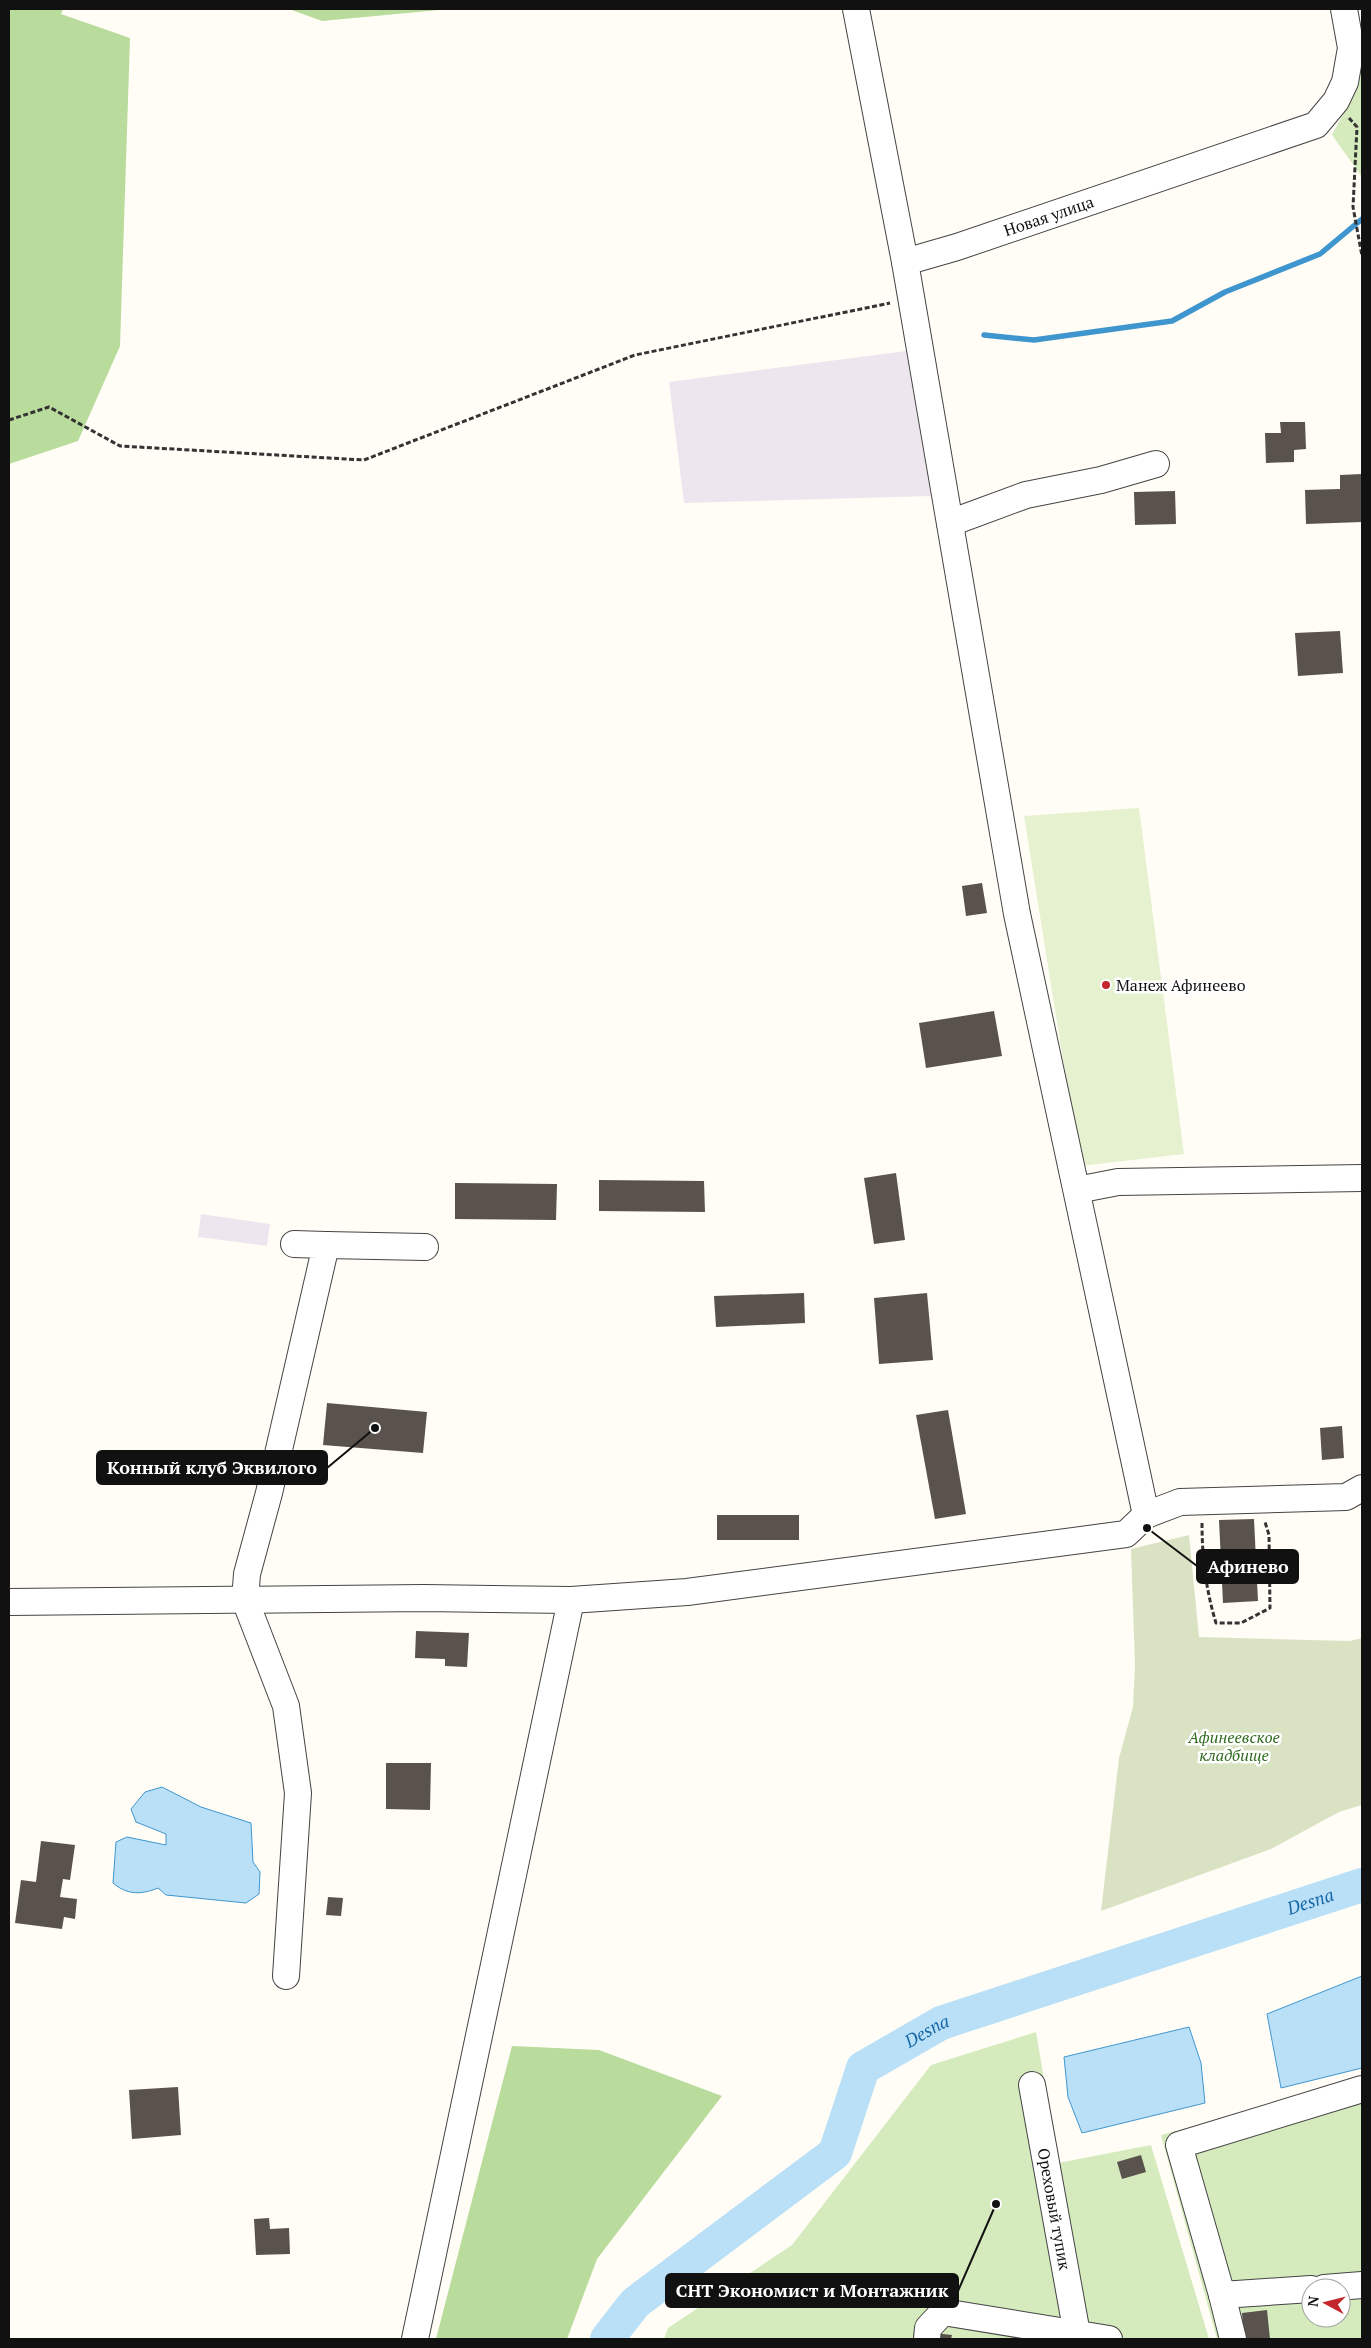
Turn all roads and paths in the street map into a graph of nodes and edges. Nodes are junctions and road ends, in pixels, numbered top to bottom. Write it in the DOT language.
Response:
graph roads {
  1 [pos="856,9"];
  2 [pos="1344,9"];
  3 [pos="1336,101"];
  4 [pos="1362,256"];
  5 [pos="905,262"];
  6 [pos="911,299"];
  7 [pos="9,420"];
  8 [pos="1156,464"];
  9 [pos="950,523"];
  10 [pos="1362,1178"];
  11 [pos="1077,1190"];
  12 [pos="294,1244"];
  13 [pos="326,1245"];
  14 [pos="425,1247"];
  15 [pos="1362,1488"];
  16 [pos="1146,1515"];
  17 [pos="1208,1518"];
  18 [pos="1264,1518"];
  19 [pos="1202,1520"];
  20 [pos="1194,1523"];
  21 [pos="245,1600"];
  22 [pos="571,1600"];
  23 [pos="9,1602"];
  24 [pos="286,1976"];
  25 [pos="1032,2085"];
  26 [pos="1362,2089"];
  27 [pos="1301,2290"];
  28 [pos="1222,2295"];
  29 [pos="1077,2334"];
  30 [pos="415,2339"];
  31 [pos="927,2339"];
  32 [pos="1110,2339"];
  33 [pos="1233,2339"];
  1 -- 5 [label="street"];
  2 -- 3 [label="street, Новая улица"];
  3 -- 4 [label="path"];
  3 -- 5 [label="street, Новая улица"];
  5 -- 6 [label="street"];
  6 -- 7 [label="path"];
  6 -- 9 [label="street"];
  8 -- 9 [label="street"];
  9 -- 11 [label="street"];
  10 -- 11 [label="street"];
  11 -- 16 [label="street"];
  12 -- 13 [label="street"];
  13 -- 14 [label="street"];
  13 -- 21 [label="street"];
  15 -- 16 [label="street"];
  16 -- 22 [label="street"];
  17 -- 19 [label="path"];
  18 -- 19 [label="path"];
  19 -- 20 [label="path"];
  21 -- 22 [label="street"];
  21 -- 23 [label="street"];
  21 -- 24 [label="street"];
  22 -- 30 [label="street"];
  25 -- 29 [label="street, Ореховый тупик"];
  26 -- 28 [label="street"];
  27 -- 28 [label="street"];
  28 -- 33 [label="street"];
  29 -- 31 [label="street"];
  29 -- 32 [label="street"];
}
